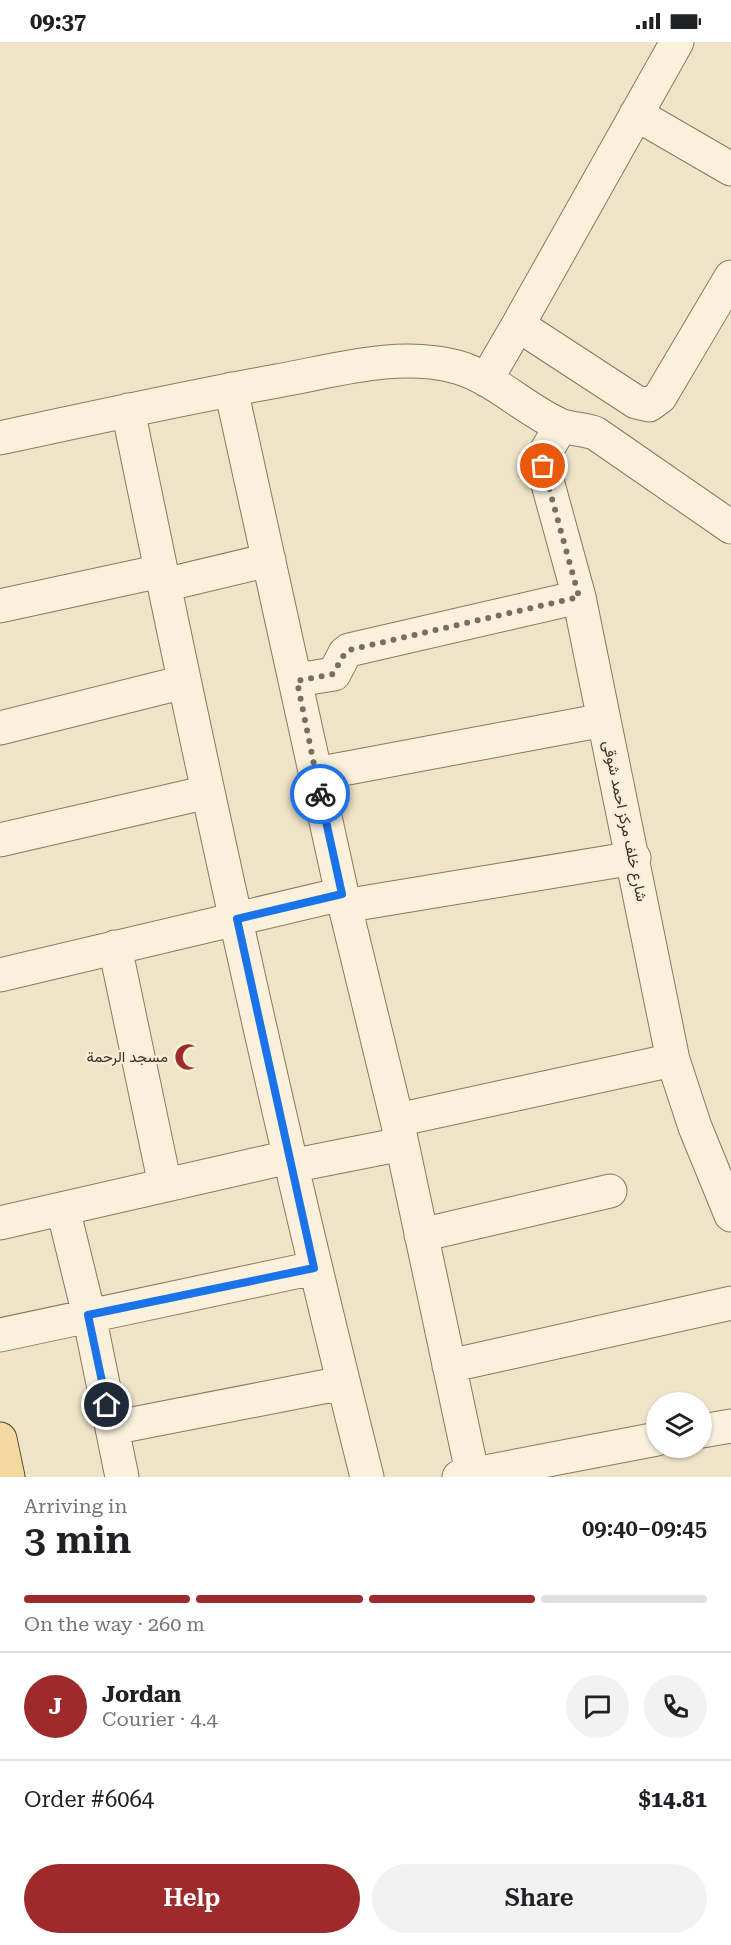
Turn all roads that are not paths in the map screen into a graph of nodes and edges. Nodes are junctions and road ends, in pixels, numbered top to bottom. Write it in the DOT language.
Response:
graph roads {
  1 [pos="677,42"];
  2 [pos="636,114"];
  3 [pos="731,169"];
  4 [pos="731,278"];
  5 [pos="518,325"];
  6 [pos="486,380"];
  7 [pos="231,389"];
  8 [pos="128,410"];
  9 [pos="561,426"];
  10 [pos="0,438"];
  11 [pos="731,527"];
  12 [pos="269,560"];
  13 [pos="162,578"];
  14 [pos="579,597"];
  15 [pos="0,606"];
  16 [pos="297,681"];
  17 [pos="184,682"];
  18 [pos="604,720"];
  19 [pos="0,728"];
  20 [pos="315,774"];
  21 [pos="208,792"];
  22 [pos="0,840"];
  23 [pos="634,858"];
  24 [pos="343,900"];
  25 [pos="237,919"];
  26 [pos="115,947"];
  27 [pos="0,975"];
  28 [pos="673,1060"];
  29 [pos="400,1132"];
  30 [pos="290,1162"];
  31 [pos="165,1185"];
  32 [pos="610,1191"];
  33 [pos="729,1202"];
  34 [pos="63,1209"];
  35 [pos="0,1222"];
  36 [pos="422,1235"];
  37 [pos="314,1268"];
  38 [pos="731,1303"];
  39 [pos="88,1315"];
  40 [pos="0,1335"];
  41 [pos="449,1366"];
  42 [pos="344,1383"];
  43 [pos="731,1426"];
  44 [pos="112,1428"];
  45 [pos="712,1429"];
  46 [pos="0,1439"];
  47 [pos="646,1442"];
  48 [pos="468,1476"];
  49 [pos="8,1477"];
  50 [pos="122,1477"];
  51 [pos="367,1477"];
  1 -- 2 [label="street"];
  2 -- 3 [label="street"];
  2 -- 5 [label="street"];
  4 -- 5 [label="street"];
  5 -- 6 [label="street"];
  6 -- 7 [label="street"];
  6 -- 9 [label="street"];
  7 -- 8 [label="street"];
  7 -- 12 [label="street"];
  8 -- 10 [label="street"];
  8 -- 13 [label="street"];
  9 -- 11 [label="street"];
  9 -- 14 [label="street, شارع خلف مركز احمد شوقى"];
  12 -- 13 [label="street"];
  12 -- 16 [label="street"];
  13 -- 15 [label="street"];
  13 -- 17 [label="street"];
  14 -- 16 [label="street"];
  14 -- 18 [label="street, شارع خلف مركز احمد شوقى"];
  16 -- 20 [label="street"];
  17 -- 19 [label="street"];
  17 -- 21 [label="street"];
  18 -- 20 [label="street"];
  18 -- 23 [label="street, شارع خلف مركز احمد شوقى"];
  20 -- 24 [label="street"];
  21 -- 22 [label="street"];
  21 -- 25 [label="street"];
  23 -- 24 [label="street"];
  23 -- 28 [label="street, شارع خلف مركز احمد شوقى"];
  24 -- 25 [label="street"];
  24 -- 29 [label="street"];
  25 -- 26 [label="street"];
  25 -- 30 [label="street"];
  26 -- 27 [label="street"];
  26 -- 31 [label="street"];
  28 -- 29 [label="street"];
  28 -- 33 [label="street, شارع خلف مركز احمد شوقى"];
  29 -- 30 [label="street"];
  29 -- 36 [label="street"];
  30 -- 31 [label="street"];
  30 -- 37 [label="street"];
  31 -- 34 [label="street"];
  32 -- 36 [label="street"];
  34 -- 35 [label="street"];
  34 -- 39 [label="street"];
  36 -- 41 [label="street"];
  37 -- 39 [label="street"];
  37 -- 42 [label="street"];
  38 -- 41 [label="street"];
  39 -- 40 [label="street"];
  39 -- 44 [label="street"];
  41 -- 48 [label="street"];
  42 -- 44 [label="street"];
  42 -- 51 [label="street"];
  43 -- 45 [label="street"];
  44 -- 50 [label="street"];
  46 -- 49 [label="main road"];
  47 -- 48 [label="street"];
}
